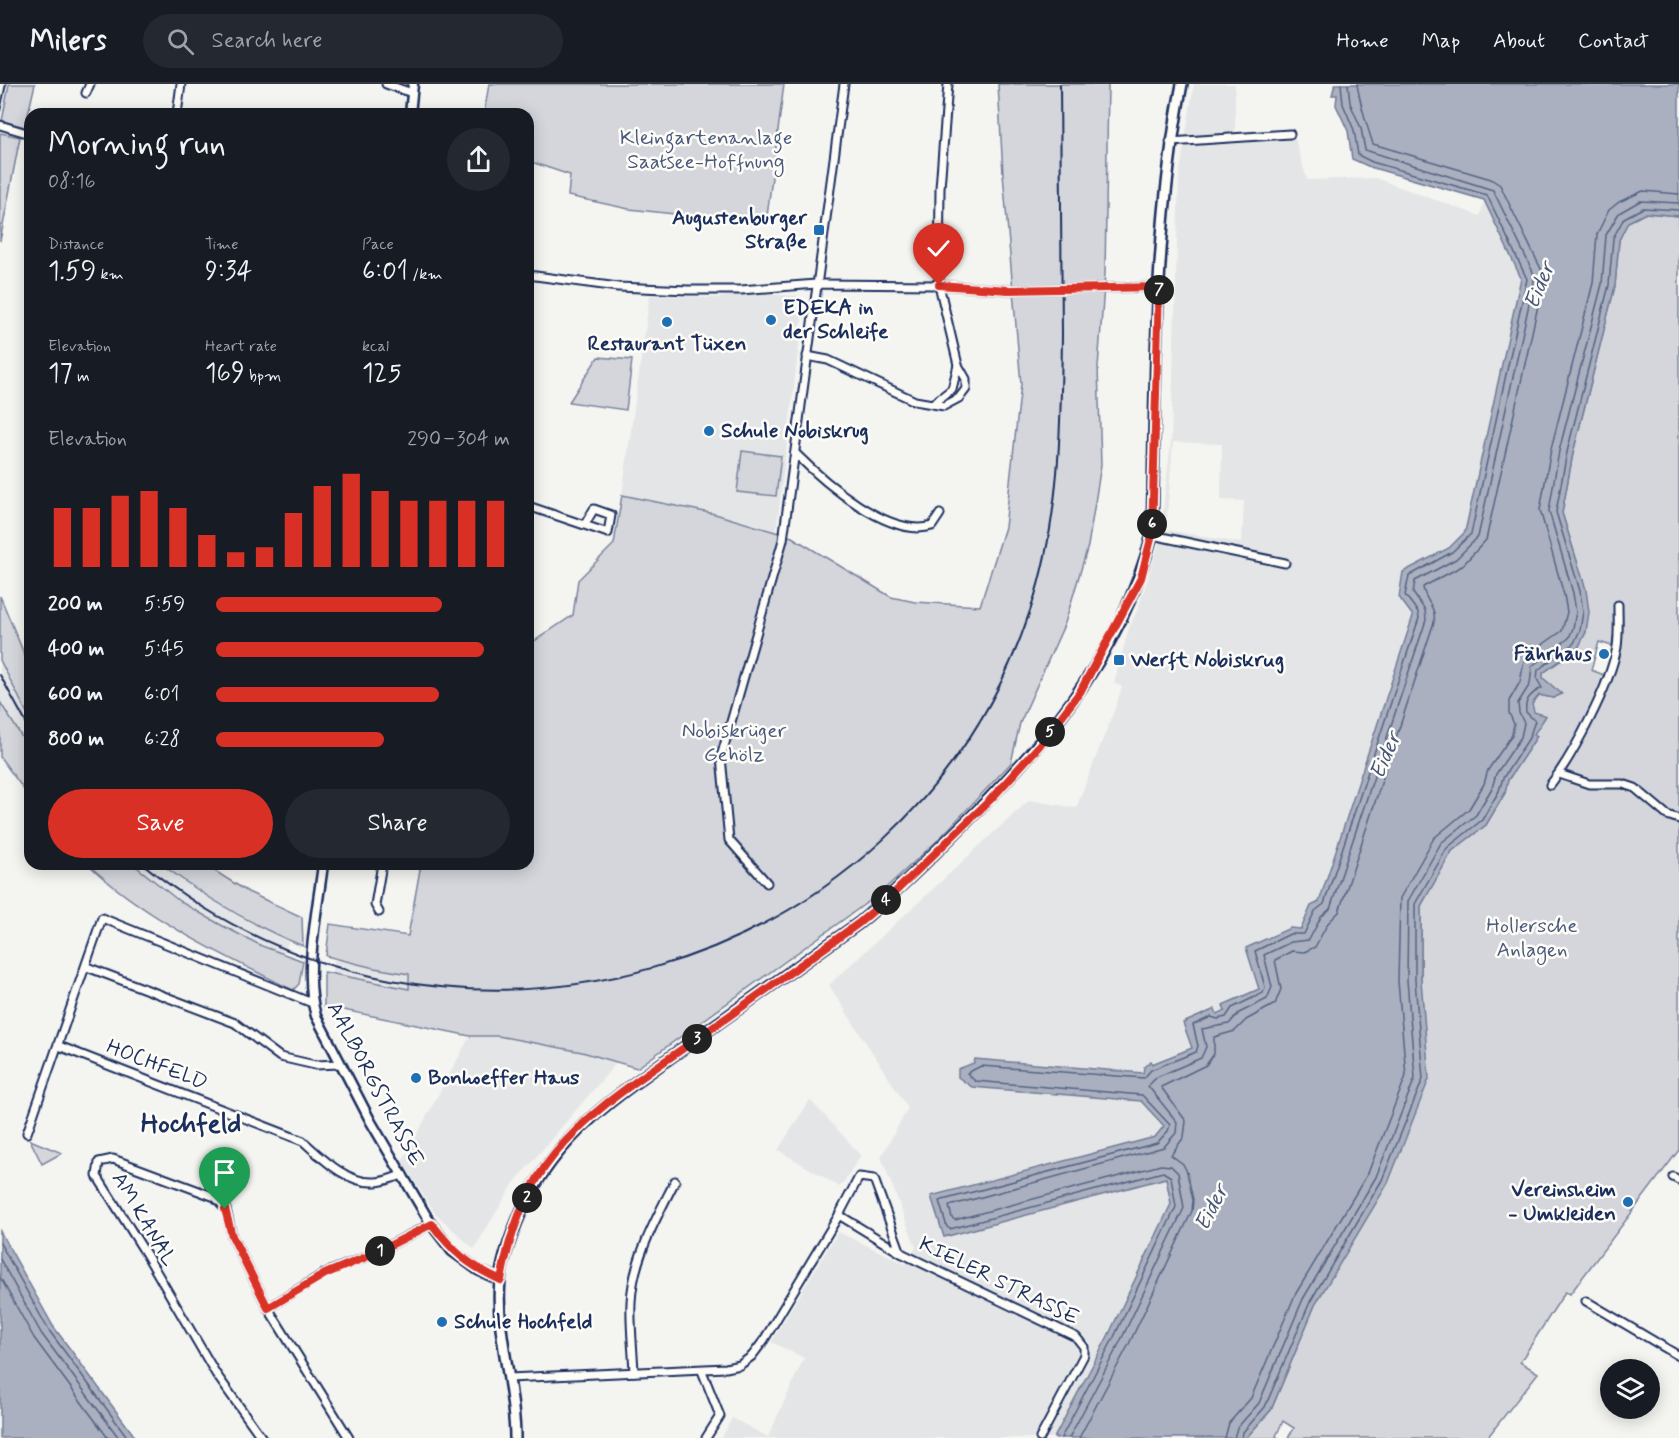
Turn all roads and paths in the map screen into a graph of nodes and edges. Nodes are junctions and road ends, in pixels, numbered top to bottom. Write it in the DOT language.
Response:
graph roads {
  1 [pos="90,84"];
  2 [pos="181,84"];
  3 [pos="386,84"];
  4 [pos="844,84"];
  5 [pos="948,84"];
  6 [pos="1182,84"];
  7 [pos="413,89"];
  8 [pos="86,93"];
  9 [pos="178,108"];
  10 [pos="411,108"];
  11 [pos="0,125"];
  12 [pos="24,132"];
  13 [pos="1290,134"];
  14 [pos="1170,142"];
  15 [pos="534,276"];
  16 [pos="816,284"];
  17 [pos="939,285"];
  18 [pos="1159,287"];
  19 [pos="807,356"];
  20 [pos="958,365"];
  21 [pos="934,403"];
  22 [pos="795,453"];
  23 [pos="534,508"];
  24 [pos="940,514"];
  25 [pos="585,524"];
  26 [pos="1152,535"];
  27 [pos="1285,563"];
  28 [pos="1618,604"];
  29 [pos="1559,774"];
  30 [pos="1550,785"];
  31 [pos="1679,819"];
  32 [pos="323,870"];
  33 [pos="381,870"];
  34 [pos="767,883"];
  35 [pos="379,912"];
  36 [pos="87,967"];
  37 [pos="312,1003"];
  38 [pos="59,1046"];
  39 [pos="340,1064"];
  40 [pos="27,1133"];
  41 [pos="403,1175"];
  42 [pos="675,1181"];
  43 [pos="839,1215"];
  44 [pos="432,1224"];
  45 [pos="901,1253"];
  46 [pos="501,1280"];
  47 [pos="1586,1301"];
  48 [pos="268,1308"];
  49 [pos="1679,1356"];
  50 [pos="702,1371"];
  51 [pos="634,1372"];
  52 [pos="509,1378"];
  53 [pos="262,1438"];
  54 [pos="349,1438"];
  55 [pos="515,1438"];
  56 [pos="706,1438"];
  57 [pos="1040,1438"];
  1 -- 8 [label="street"];
  2 -- 9 [label="street"];
  3 -- 7 [label="street"];
  4 -- 16 [label="street"];
  5 -- 17 [label="street"];
  6 -- 14 [label="main road"];
  7 -- 10 [label="street"];
  11 -- 12 [label="street"];
  13 -- 14 [label="street"];
  14 -- 18 [label="main road"];
  15 -- 16 [label="street"];
  16 -- 17 [label="street"];
  16 -- 19 [label="street"];
  17 -- 18 [label="street"];
  17 -- 20 [label="street"];
  18 -- 26 [label="main road"];
  19 -- 21 [label="street"];
  19 -- 22 [label="street"];
  20 -- 21 [label="street"];
  20 -- 21 [label="street"];
  22 -- 24 [label="street"];
  22 -- 34 [label="street"];
  23 -- 25 [label="street"];
  26 -- 27 [label="street"];
  26 -- 46 [label="main road"];
  28 -- 29 [label="street"];
  29 -- 30 [label="street"];
  29 -- 31 [label="street"];
  32 -- 37 [label="street, AALBORGSTRASSE"];
  33 -- 35 [label="street"];
  36 -- 37 [label="street"];
  36 -- 38 [label="street"];
  36 -- 39 [label="street"];
  37 -- 39 [label="street, AALBORGSTRASSE"];
  38 -- 40 [label="street"];
  38 -- 41 [label="street, HOCHFELD"];
  39 -- 41 [label="street, AALBORGSTRASSE"];
  41 -- 44 [label="street, AALBORGSTRASSE"];
  42 -- 51 [label="street"];
  43 -- 45 [label="street, KIELER STRASSE"];
  43 -- 45 [label="street, KIELER STRASSE"];
  43 -- 50 [label="street, KIELER STRASSE"];
  44 -- 46 [label="street, AALBORGSTRASSE"];
  44 -- 48 [label="street"];
  45 -- 57 [label="street, KIELER STRASSE"];
  46 -- 52 [label="main road"];
  47 -- 49 [label="street"];
  48 -- 53 [label="street, AM KANAL"];
  48 -- 54 [label="street, AM KANAL"];
  50 -- 51 [label="street, KIELER STRASSE"];
  50 -- 56 [label="street"];
  51 -- 52 [label="street, KIELER STRASSE"];
  52 -- 55 [label="main road"];
}
